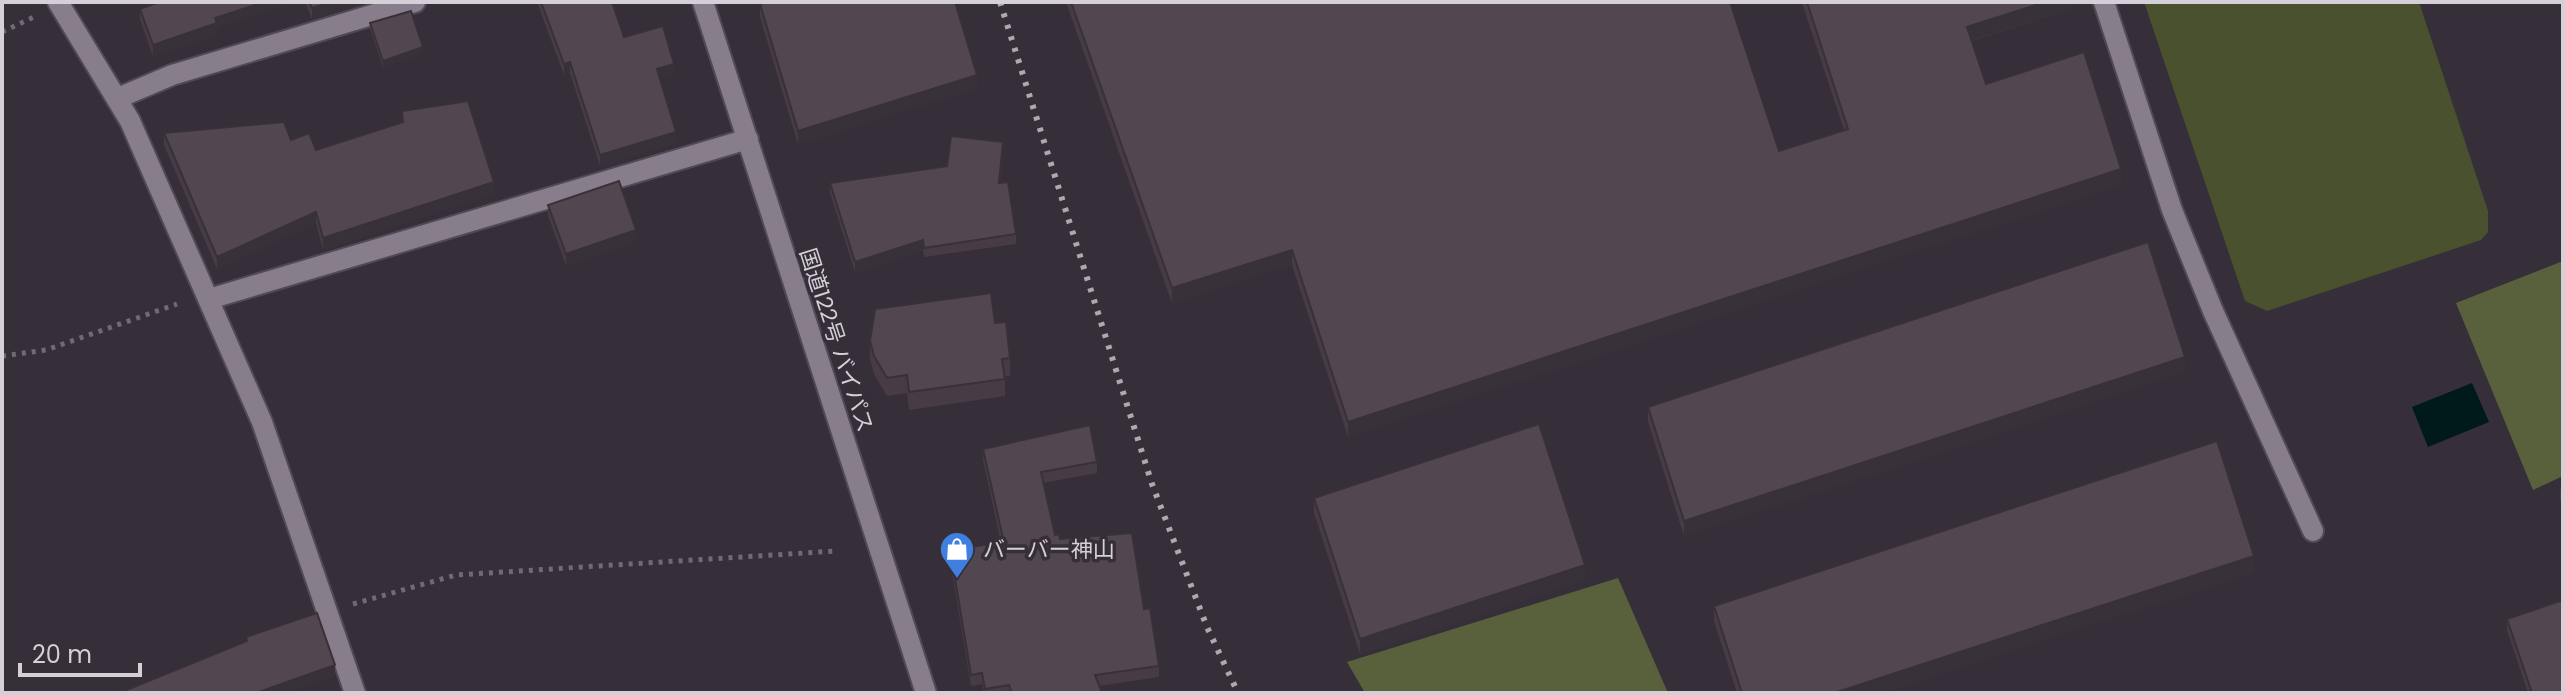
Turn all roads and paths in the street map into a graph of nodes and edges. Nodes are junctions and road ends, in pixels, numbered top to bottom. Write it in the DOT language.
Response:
graph roads {
  1 [pos="58,2"];
  2 [pos="415,2"];
  3 [pos="703,2"];
  4 [pos="2104,2"];
  5 [pos="118,98"];
  6 [pos="748,139"];
  7 [pos="209,299"];
  8 [pos="2,356"];
  9 [pos="2313,531"];
  10 [pos="836,551"];
  11 [pos="330,611"];
  12 [pos="355,693"];
  13 [pos="926,693"];
  1 -- 5 [label="street"];
  2 -- 5 [label="street"];
  3 -- 6 [label="street, 国道122号 バイパス"];
  4 -- 9 [label="street"];
  5 -- 7 [label="street"];
  6 -- 7 [label="street"];
  6 -- 13 [label="street, 国道122号 バイパス"];
  7 -- 8 [label="path"];
  7 -- 11 [label="street"];
  10 -- 11 [label="path"];
  11 -- 12 [label="street"];
}
